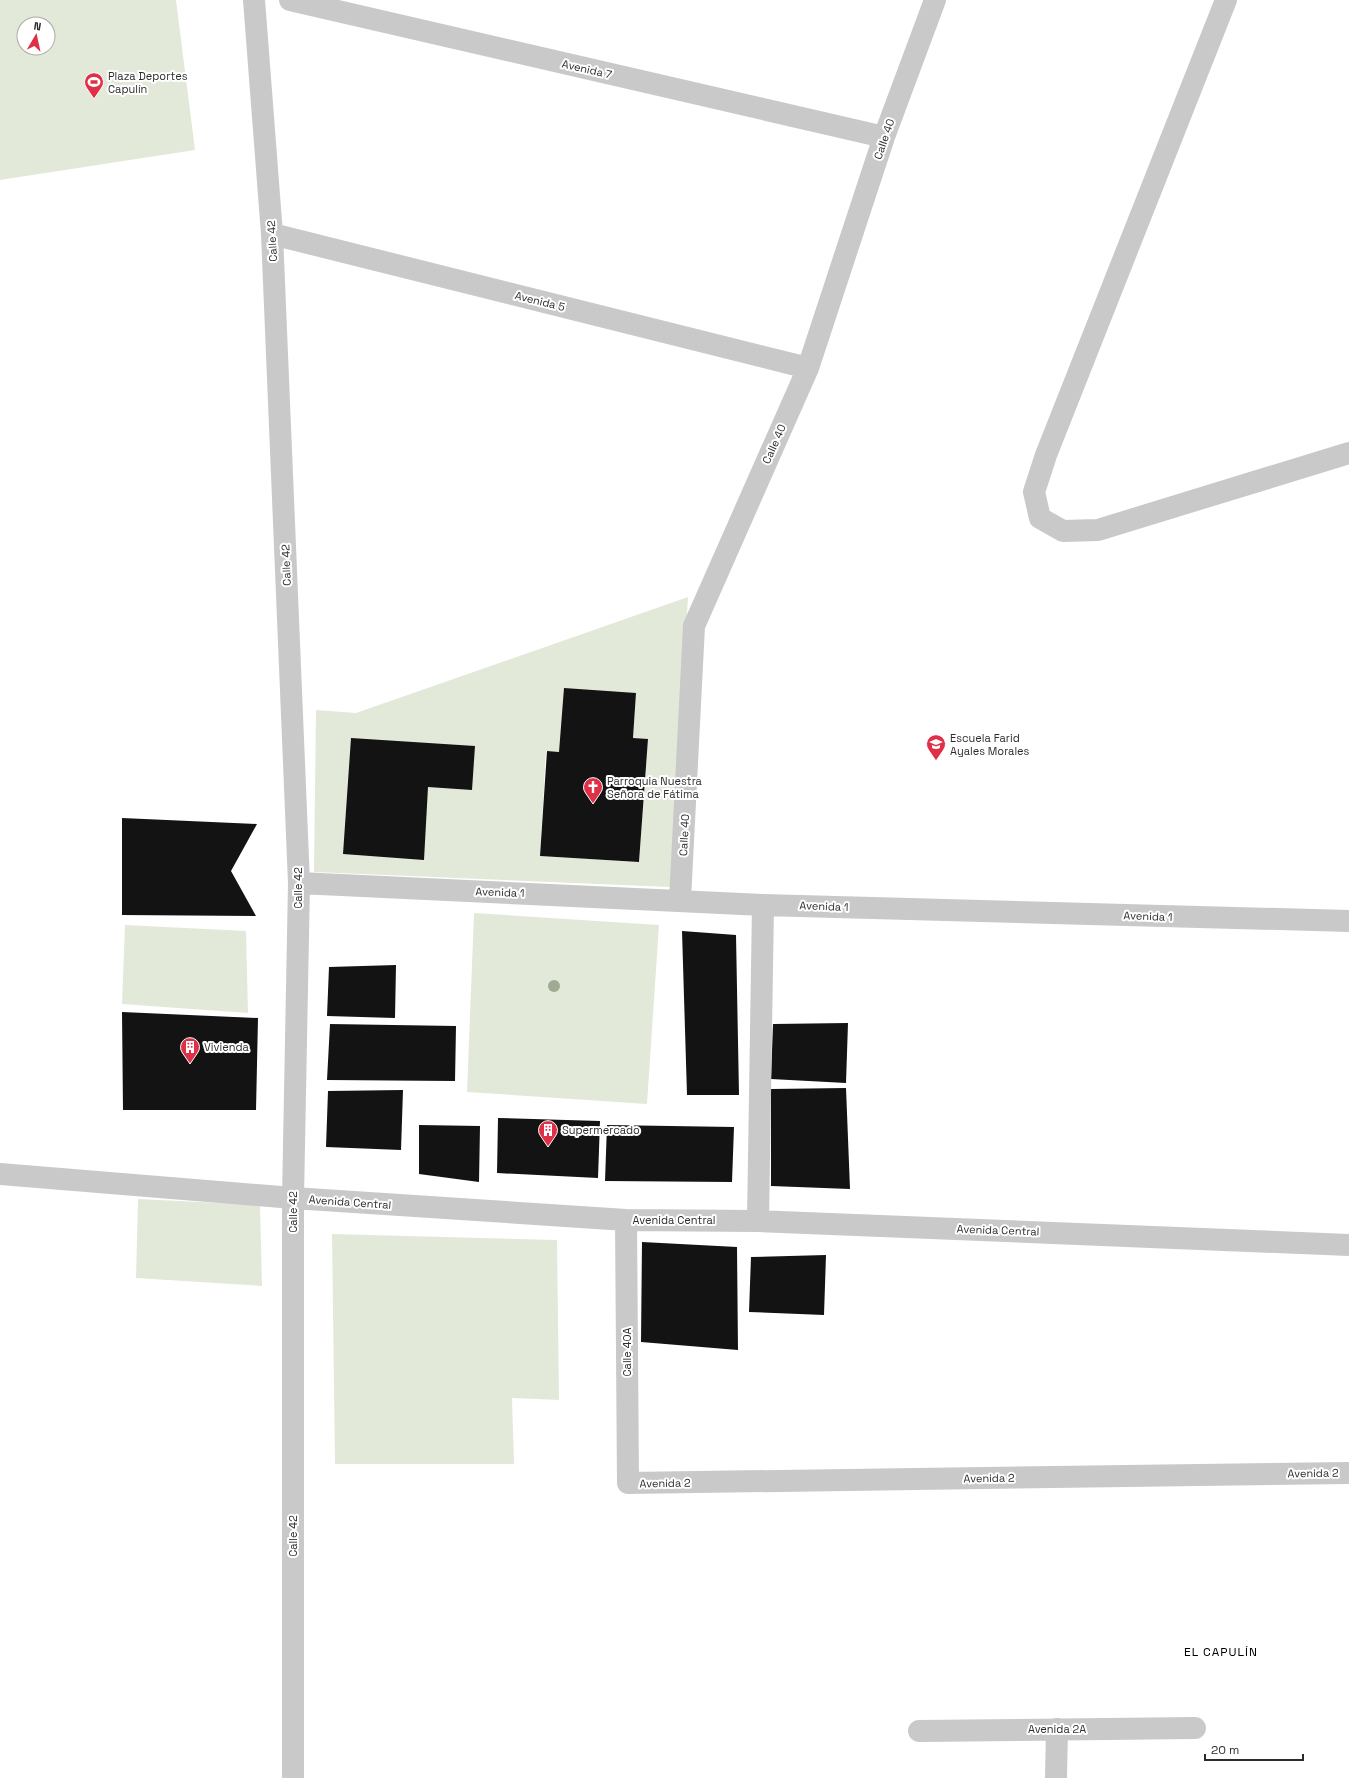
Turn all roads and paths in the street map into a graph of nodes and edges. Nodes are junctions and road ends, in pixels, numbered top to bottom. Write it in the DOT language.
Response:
graph roads {
  1 [pos="254,0"];
  2 [pos="290,0"];
  3 [pos="935,0"];
  4 [pos="1226,0"];
  5 [pos="884,137"];
  6 [pos="272,234"];
  7 [pos="808,368"];
  8 [pos="1349,453"];
  9 [pos="299,883"];
  10 [pos="680,900"];
  11 [pos="763,904"];
  12 [pos="1349,921"];
  13 [pos="0,1174"];
  14 [pos="293,1198"];
  15 [pos="626,1220"];
  16 [pos="758,1220"];
  17 [pos="1349,1245"];
  18 [pos="1349,1473"];
  19 [pos="628,1483"];
  20 [pos="1195,1728"];
  21 [pos="1057,1729"];
  22 [pos="919,1731"];
  23 [pos="293,1778"];
  24 [pos="1056,1778"];
  1 -- 6 [label="street, Calle 42"];
  2 -- 5 [label="street, Avenida 7"];
  3 -- 5 [label="street, Calle 40"];
  4 -- 8 [label="street"];
  5 -- 7 [label="street, Calle 40"];
  6 -- 7 [label="street, Avenida 5"];
  6 -- 9 [label="street, Calle 42"];
  7 -- 10 [label="street, Calle 40"];
  9 -- 10 [label="street, Avenida 1"];
  9 -- 14 [label="street, Calle 42"];
  10 -- 11 [label="street, Avenida 1"];
  11 -- 12 [label="street, Avenida 1"];
  11 -- 16 [label="street"];
  13 -- 14 [label="street, Avenida Central"];
  14 -- 15 [label="street, Avenida Central"];
  14 -- 23 [label="street, Calle 42"];
  15 -- 16 [label="street, Avenida Central"];
  15 -- 19 [label="street, Calle 40A"];
  16 -- 17 [label="street, Avenida Central"];
  18 -- 19 [label="street, Avenida 2"];
  20 -- 21 [label="street, Avenida 2A"];
  21 -- 22 [label="street, Avenida 2A"];
  21 -- 24 [label="street"];
}
